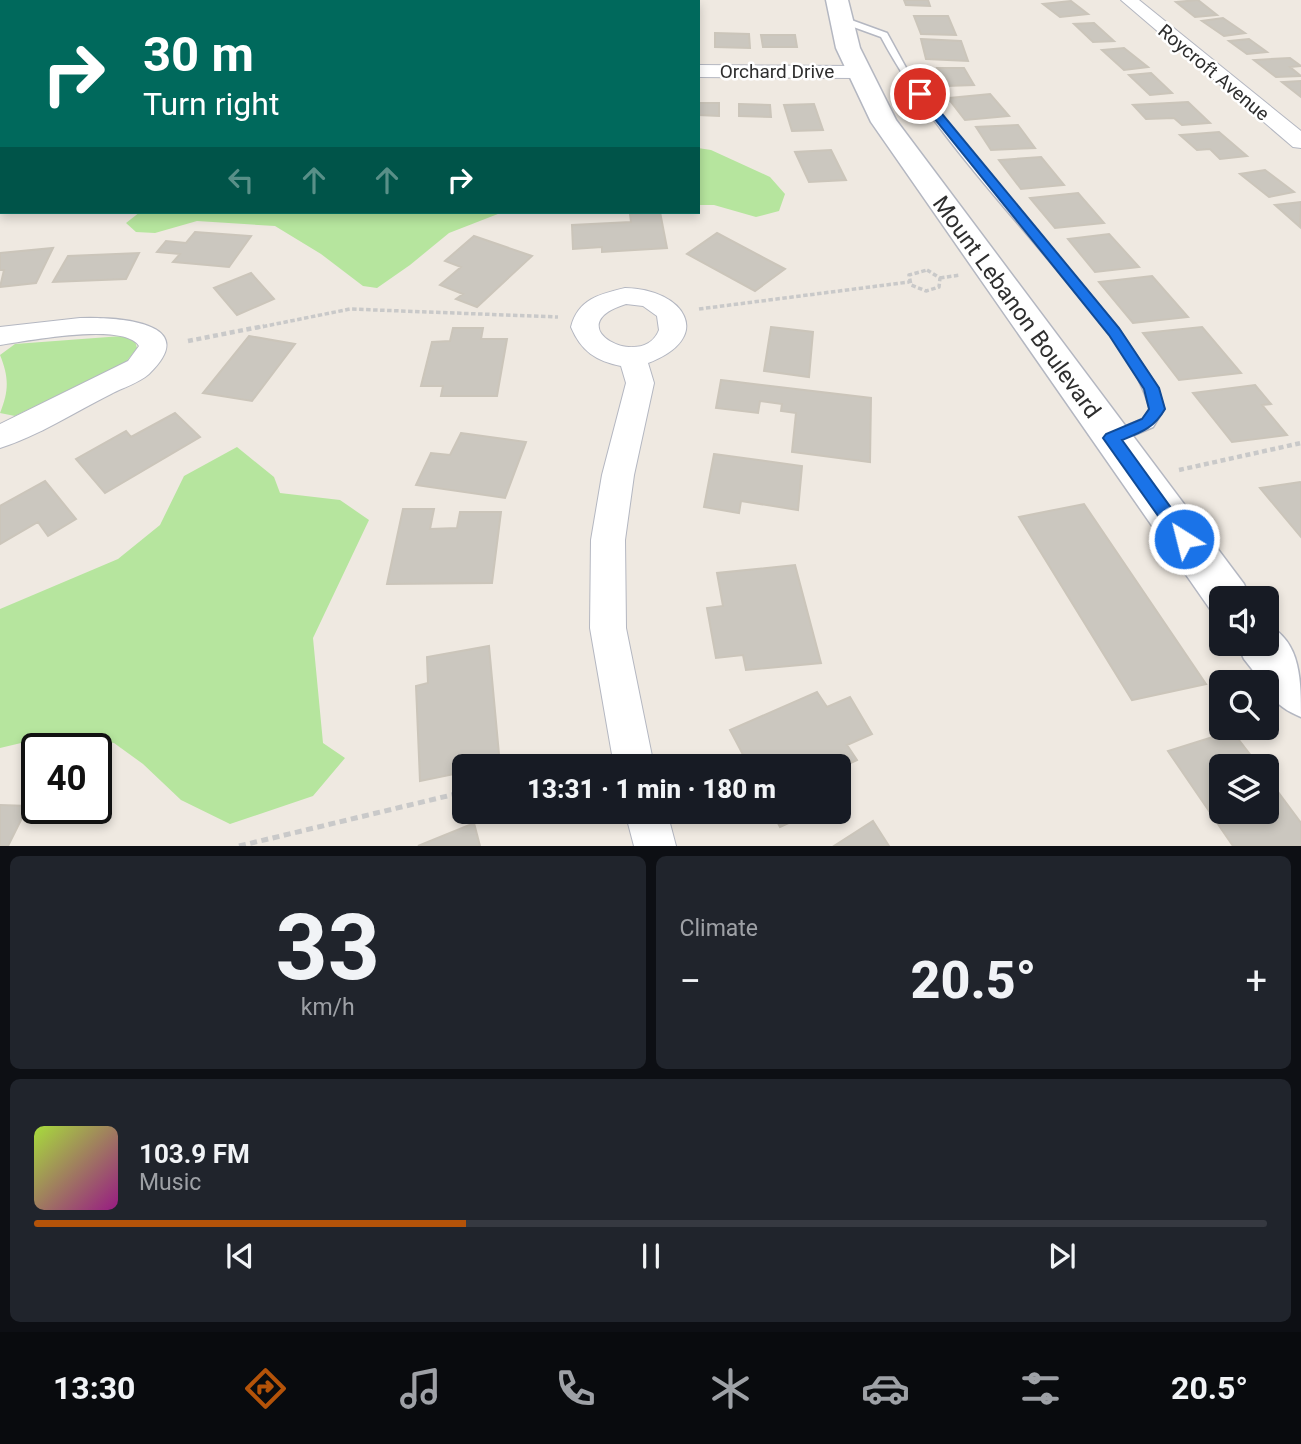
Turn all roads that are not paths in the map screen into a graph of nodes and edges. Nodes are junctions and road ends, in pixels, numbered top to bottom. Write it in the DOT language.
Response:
graph roads {
  1 [pos="1129,0"];
  2 [pos="839,9"];
  3 [pos="700,71"];
  4 [pos="857,72"];
  5 [pos="1301,142"];
  6 [pos="0,335"];
  7 [pos="632,356"];
  8 [pos="0,437"];
  9 [pos="1111,438"];
  10 [pos="1219,586"];
  11 [pos="1271,656"];
  12 [pos="1301,694"];
  13 [pos="632,754"];
  14 [pos="649,824"];
  15 [pos="655,845"];
  1 -- 5 [label="street, Roycroft Avenue"];
  2 -- 4 [label="street, Mount Lebanon Boulevard"];
  2 -- 9 [label="lane"];
  3 -- 4 [label="street, Orchard Drive"];
  4 -- 9 [label="street, Mount Lebanon Boulevard"];
  6 -- 8 [label="street"];
  7 -- 13 [label="street"];
  9 -- 10 [label="street, Mount Lebanon Boulevard"];
  11 -- 12 [label="street"];
  14 -- 15 [label="street"];
}
